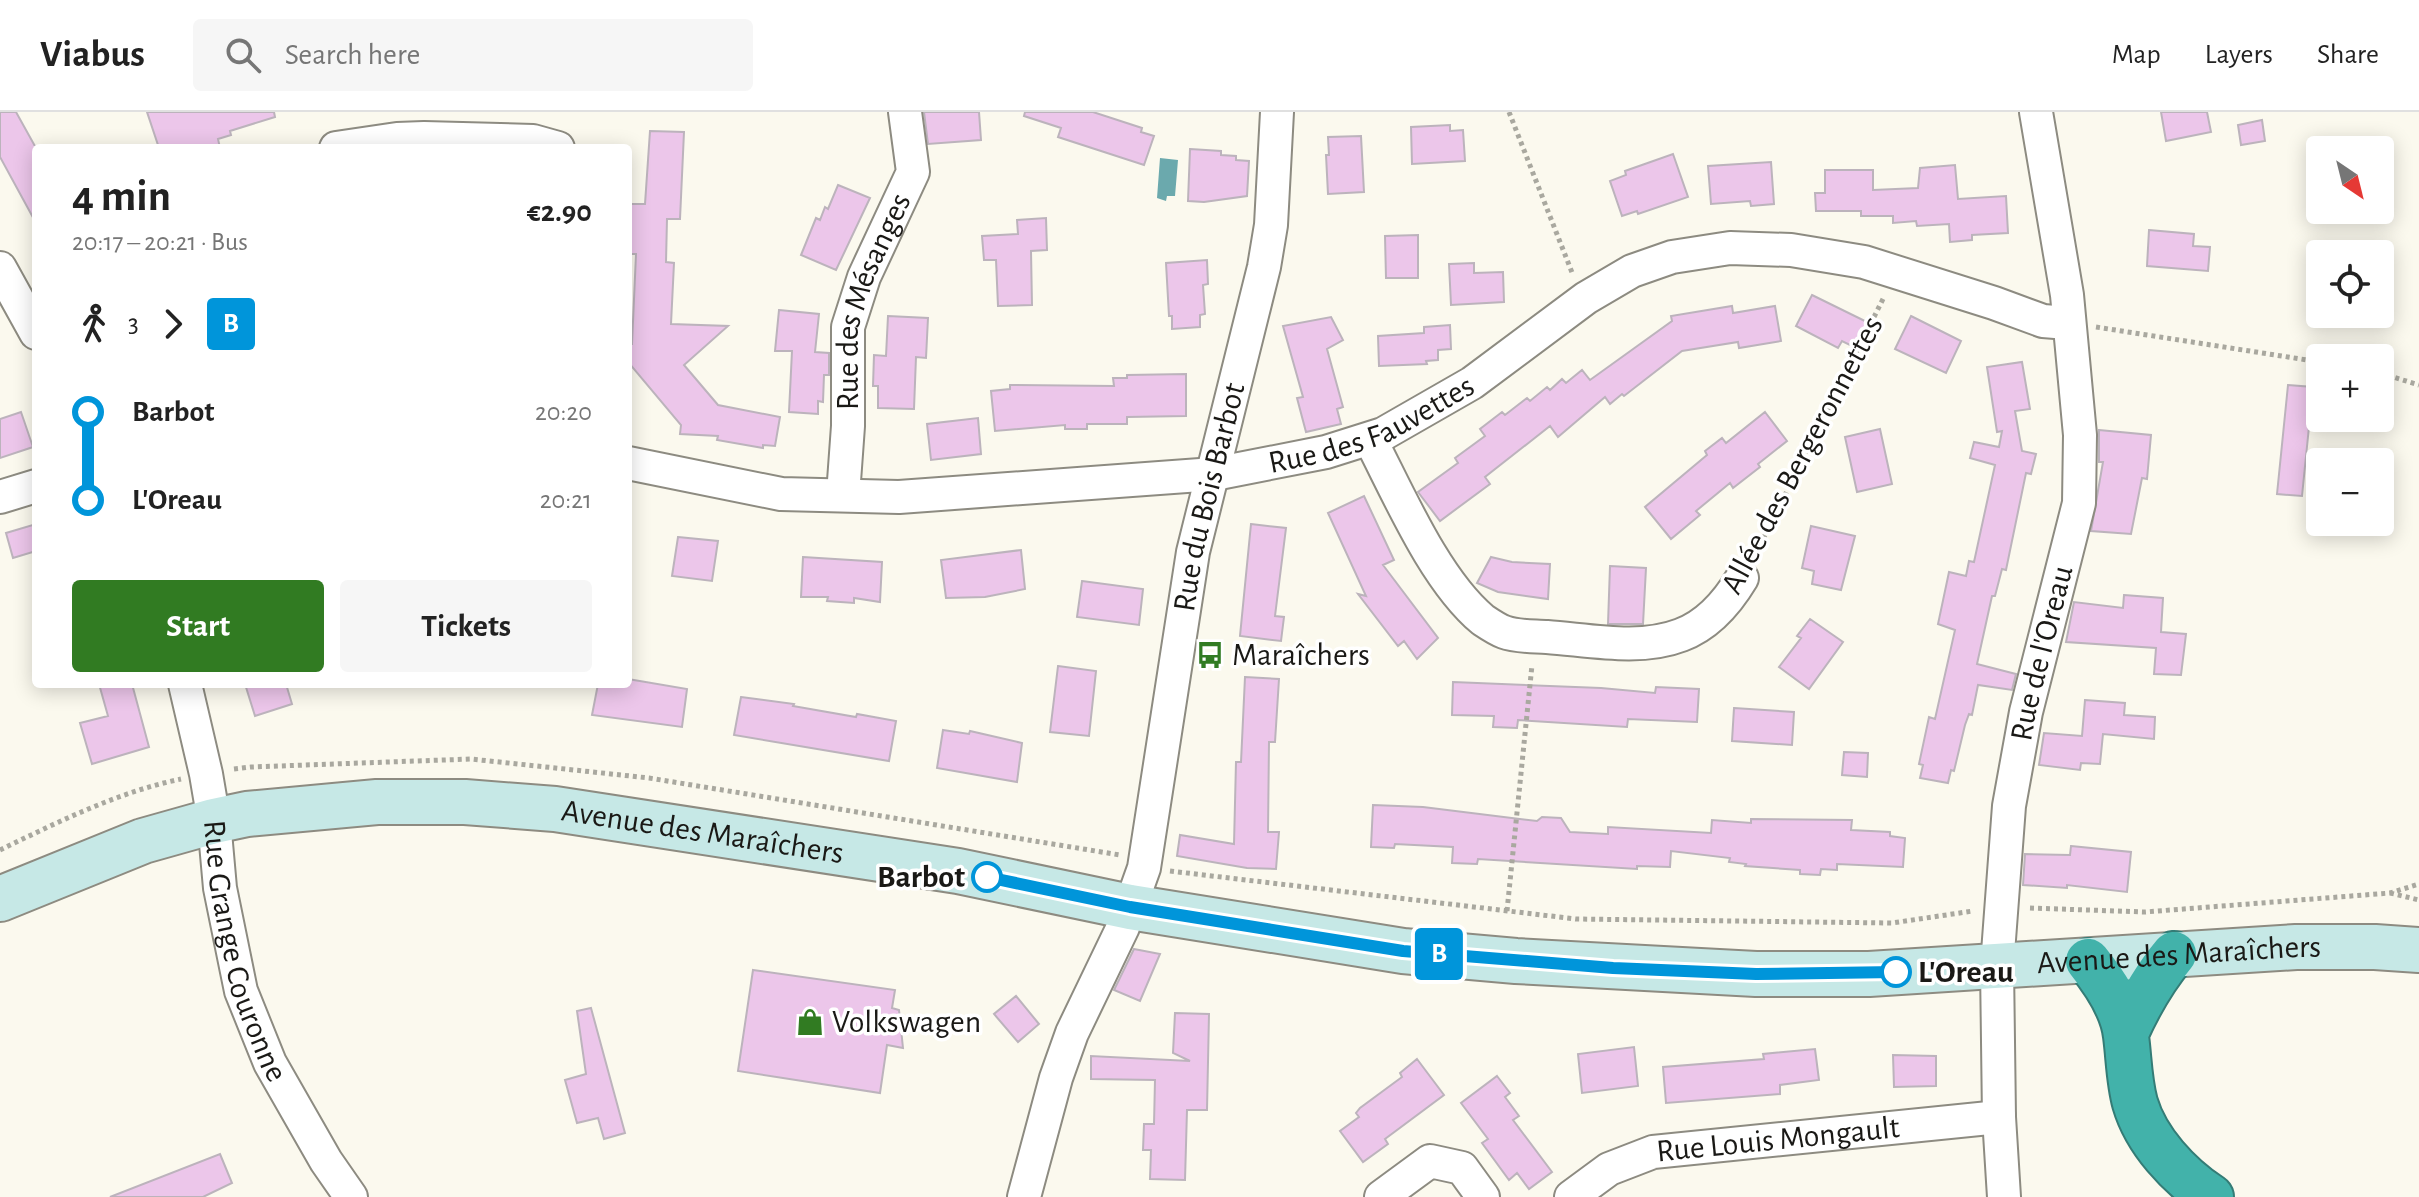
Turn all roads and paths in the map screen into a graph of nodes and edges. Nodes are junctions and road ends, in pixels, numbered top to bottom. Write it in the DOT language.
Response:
graph roads {
  1 [pos="905,112"];
  2 [pos="1276,112"];
  3 [pos="1509,112"];
  4 [pos="2036,112"];
  5 [pos="363,144"];
  6 [pos="544,144"];
  7 [pos="1897,272"];
  8 [pos="16,277"];
  9 [pos="1586,298"];
  10 [pos="32,322"];
  11 [pos="2068,323"];
  12 [pos="2306,360"];
  13 [pos="2394,377"];
  14 [pos="2419,385"];
  15 [pos="1370,439"];
  16 [pos="632,464"];
  17 [pos="1214,474"];
  18 [pos="32,487"];
  19 [pos="843,495"];
  20 [pos="0,497"];
  21 [pos="1742,578"];
  22 [pos="1534,636"];
  23 [pos="186,688"];
  24 [pos="206,774"];
  25 [pos="214,821"];
  26 [pos="0,850"];
  27 [pos="2419,884"];
  28 [pos="1137,888"];
  29 [pos="2390,893"];
  30 [pos="0,899"];
  31 [pos="2419,900"];
  32 [pos="2001,906"];
  33 [pos="1507,911"];
  34 [pos="2419,950"];
  35 [pos="2174,954"];
  36 [pos="2088,961"];
  37 [pos="1997,966"];
  38 [pos="2126,1033"];
  39 [pos="1999,1117"];
  40 [pos="351,1197"];
  41 [pos="1024,1197"];
  42 [pos="1381,1197"];
  43 [pos="1483,1197"];
  44 [pos="1571,1197"];
  45 [pos="2004,1197"];
  46 [pos="2211,1197"];
  1 -- 19 [label="street, Rue des Mésanges"];
  2 -- 17 [label="street, Rue du Bois Barbot"];
  3 -- 9 [label="path"];
  4 -- 11 [label="street, Rue de l'Oreau"];
  5 -- 6 [label="street"];
  7 -- 9 [label="street, Rue des Fauvettes"];
  7 -- 11 [label="street, Rue des Fauvettes"];
  7 -- 21 [label="path, Allée des Bergeronnettes"];
  8 -- 10 [label="street"];
  9 -- 15 [label="street, Rue des Fauvettes"];
  11 -- 12 [label="path"];
  11 -- 32 [label="street, Rue de l'Oreau"];
  13 -- 14 [label="path"];
  15 -- 17 [label="street, Rue des Fauvettes"];
  15 -- 22 [label="street, Allée des Bergeronnettes"];
  16 -- 19 [label="street, Rue des Fauvettes"];
  17 -- 19 [label="street, Rue des Fauvettes"];
  17 -- 28 [label="street, Rue du Bois Barbot"];
  18 -- 20 [label="street"];
  21 -- 22 [label="street, Allée des Bergeronnettes"];
  22 -- 33 [label="path"];
  23 -- 24 [label="street, Rue Grange Couronne"];
  24 -- 25 [label="street, Rue Grange Couronne"];
  24 -- 26 [label="path"];
  24 -- 28 [label="path"];
  25 -- 28 [label="street, Avenue des Maraîchers"];
  25 -- 30 [label="street, Avenue des Maraîchers"];
  25 -- 40 [label="street, Rue Grange Couronne"];
  27 -- 29 [label="path"];
  28 -- 33 [label="path"];
  28 -- 37 [label="street, Avenue des Maraîchers"];
  28 -- 41 [label="street, Rue du Bois Barbot"];
  29 -- 31 [label="path"];
  29 -- 32 [label="path"];
  32 -- 33 [label="path"];
  32 -- 37 [label="street, Rue de l'Oreau"];
  34 -- 35 [label="street, Avenue des Maraîchers"];
  35 -- 36 [label="street, Avenue des Maraîchers"];
  35 -- 38 [label="highway"];
  36 -- 37 [label="street, Avenue des Maraîchers"];
  36 -- 38 [label="highway"];
  37 -- 39 [label="street, Rue de l'Oreau"];
  38 -- 46 [label="highway"];
  39 -- 44 [label="street, Rue Louis Mongault"];
  39 -- 45 [label="street, Rue de l'Oreau"];
  42 -- 43 [label="street"];
}
